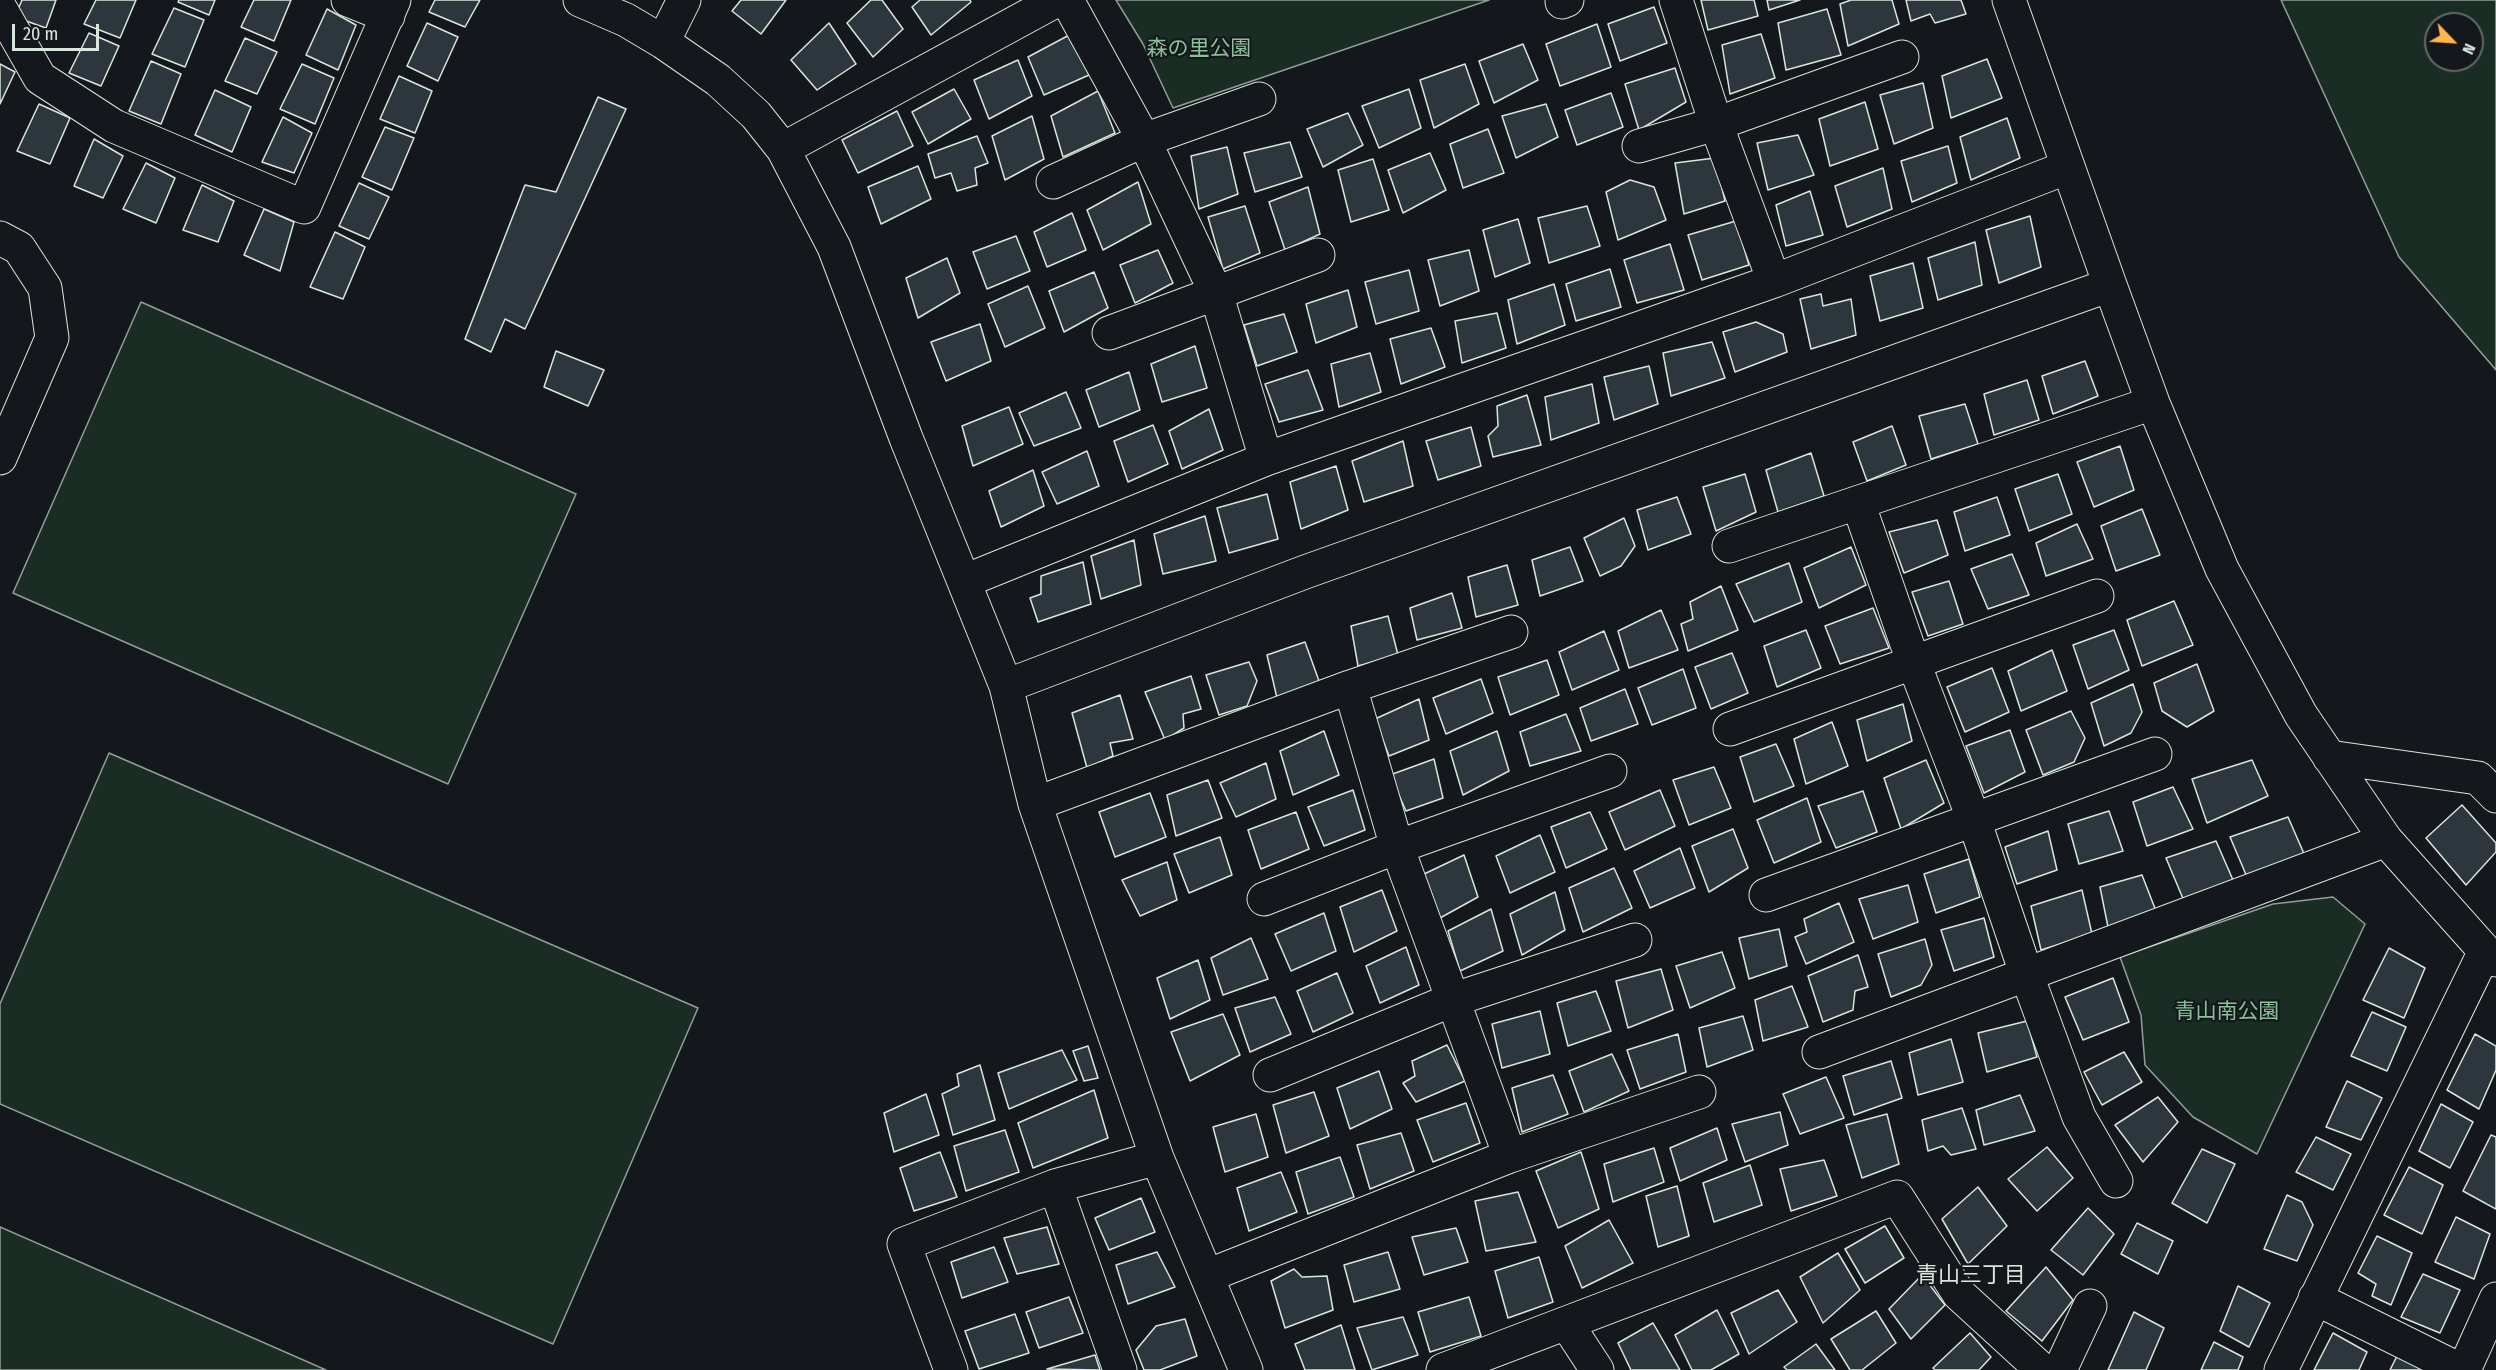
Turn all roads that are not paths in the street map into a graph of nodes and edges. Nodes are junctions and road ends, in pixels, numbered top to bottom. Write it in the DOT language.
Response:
graph roads {
  1 [pos="348,0"];
  2 [pos="580,0"];
  3 [pos="684,0"];
  4 [pos="1057,0"];
  5 [pos="1067,0"];
  6 [pos="1676,0"];
  7 [pos="2009,0"];
  8 [pos="0,8"];
  9 [pos="391,8"];
  10 [pos="663,42"];
  11 [pos="1902,57"];
  12 [pos="1259,99"];
  13 [pos="1716,124"];
  14 [pos="1144,140"];
  15 [pos="1639,147"];
  16 [pos="783,149"];
  17 [pos="2068,166"];
  18 [pos="1053,182"];
  19 [pos="0,238"];
  20 [pos="1318,255"];
  21 [pos="1774,280"];
  22 [pos="2110,285"];
  23 [pos="1216,293"];
  24 [pos="1109,333"];
  25 [pos="2153,403"];
  26 [pos="0,458"];
  27 [pos="1266,459"];
  28 [pos="1858,503"];
  29 [pos="1729,546"];
  30 [pos="965,581"];
  31 [pos="2097,596"];
  32 [pos="1511,632"];
  33 [pos="1913,661"];
  34 [pos="1006,686"];
  35 [pos="1350,687"];
  36 [pos="1730,729"];
  37 [pos="2155,754"];
  38 [pos="2329,757"];
  39 [pos="1610,771"];
  40 [pos="2496,796"];
  41 [pos="1035,804"];
  42 [pos="1974,820"];
  43 [pos="2386,840"];
  44 [pos="1397,847"];
  45 [pos="1766,895"];
  46 [pos="1264,899"];
  47 [pos="1635,940"];
  48 [pos="2490,956"];
  49 [pos="2026,973"];
  50 [pos="1452,1000"];
  51 [pos="1819,1052"];
  52 [pos="1270,1075"];
  53 [pos="1699,1092"];
  54 [pos="1510,1156"];
  55 [pos="1157,1158"];
  56 [pos="2116,1181"];
  57 [pos="1055,1186"];
  58 [pos="1207,1276"];
  59 [pos="2315,1298"];
  60 [pos="2496,1299"];
  61 [pos="2090,1306"];
  62 [pos="1567,1324"];
  63 [pos="951,1370"];
  64 [pos="1120,1370"];
  65 [pos="1246,1370"];
  66 [pos="1443,1370"];
  67 [pos="1598,1370"];
  68 [pos="2042,1370"];
  69 [pos="2060,1370"];
  70 [pos="2281,1370"];
  71 [pos="2462,1370"];
  1 -- 9 [label="street"];
  2 -- 10 [label="street"];
  3 -- 10 [label="street"];
  4 -- 16 [label="street"];
  5 -- 14 [label="street"];
  6 -- 13 [label="street"];
  7 -- 17 [label="street"];
  8 -- 9 [label="street"];
  10 -- 16 [label="street"];
  11 -- 13 [label="street"];
  12 -- 14 [label="street"];
  13 -- 15 [label="street"];
  13 -- 21 [label="street"];
  14 -- 18 [label="street"];
  14 -- 23 [label="street"];
  16 -- 30 [label="street"];
  17 -- 21 [label="street"];
  17 -- 22 [label="street"];
  19 -- 26 [label="street"];
  20 -- 23 [label="street"];
  21 -- 27 [label="street"];
  22 -- 25 [label="street"];
  22 -- 34 [label="street"];
  23 -- 24 [label="street"];
  23 -- 27 [label="street"];
  25 -- 28 [label="street"];
  25 -- 38 [label="street"];
  27 -- 30 [label="street"];
  28 -- 29 [label="street"];
  28 -- 33 [label="street"];
  30 -- 34 [label="street"];
  31 -- 33 [label="street"];
  32 -- 35 [label="street"];
  33 -- 36 [label="street"];
  33 -- 42 [label="street"];
  34 -- 41 [label="street"];
  35 -- 41 [label="street"];
  35 -- 44 [label="street"];
  37 -- 42 [label="street"];
  38 -- 40 [label="street"];
  38 -- 43 [label="street"];
  39 -- 44 [label="street"];
  41 -- 55 [label="street"];
  42 -- 45 [label="street"];
  42 -- 49 [label="street"];
  43 -- 48 [label="street"];
  43 -- 49 [label="street"];
  44 -- 46 [label="street"];
  44 -- 50 [label="street"];
  47 -- 50 [label="street"];
  48 -- 59 [label="street"];
  49 -- 51 [label="street"];
  49 -- 56 [label="street"];
  50 -- 52 [label="street"];
  50 -- 54 [label="street"];
  53 -- 54 [label="street"];
  54 -- 58 [label="street"];
  55 -- 57 [label="street"];
  55 -- 58 [label="street"];
  57 -- 63 [label="street"];
  57 -- 64 [label="street"];
  58 -- 65 [label="street"];
  59 -- 70 [label="street"];
  59 -- 71 [label="street"];
  60 -- 71 [label="street"];
  61 -- 69 [label="street"];
  62 -- 66 [label="street"];
  62 -- 67 [label="street"];
  62 -- 68 [label="street"];
}
